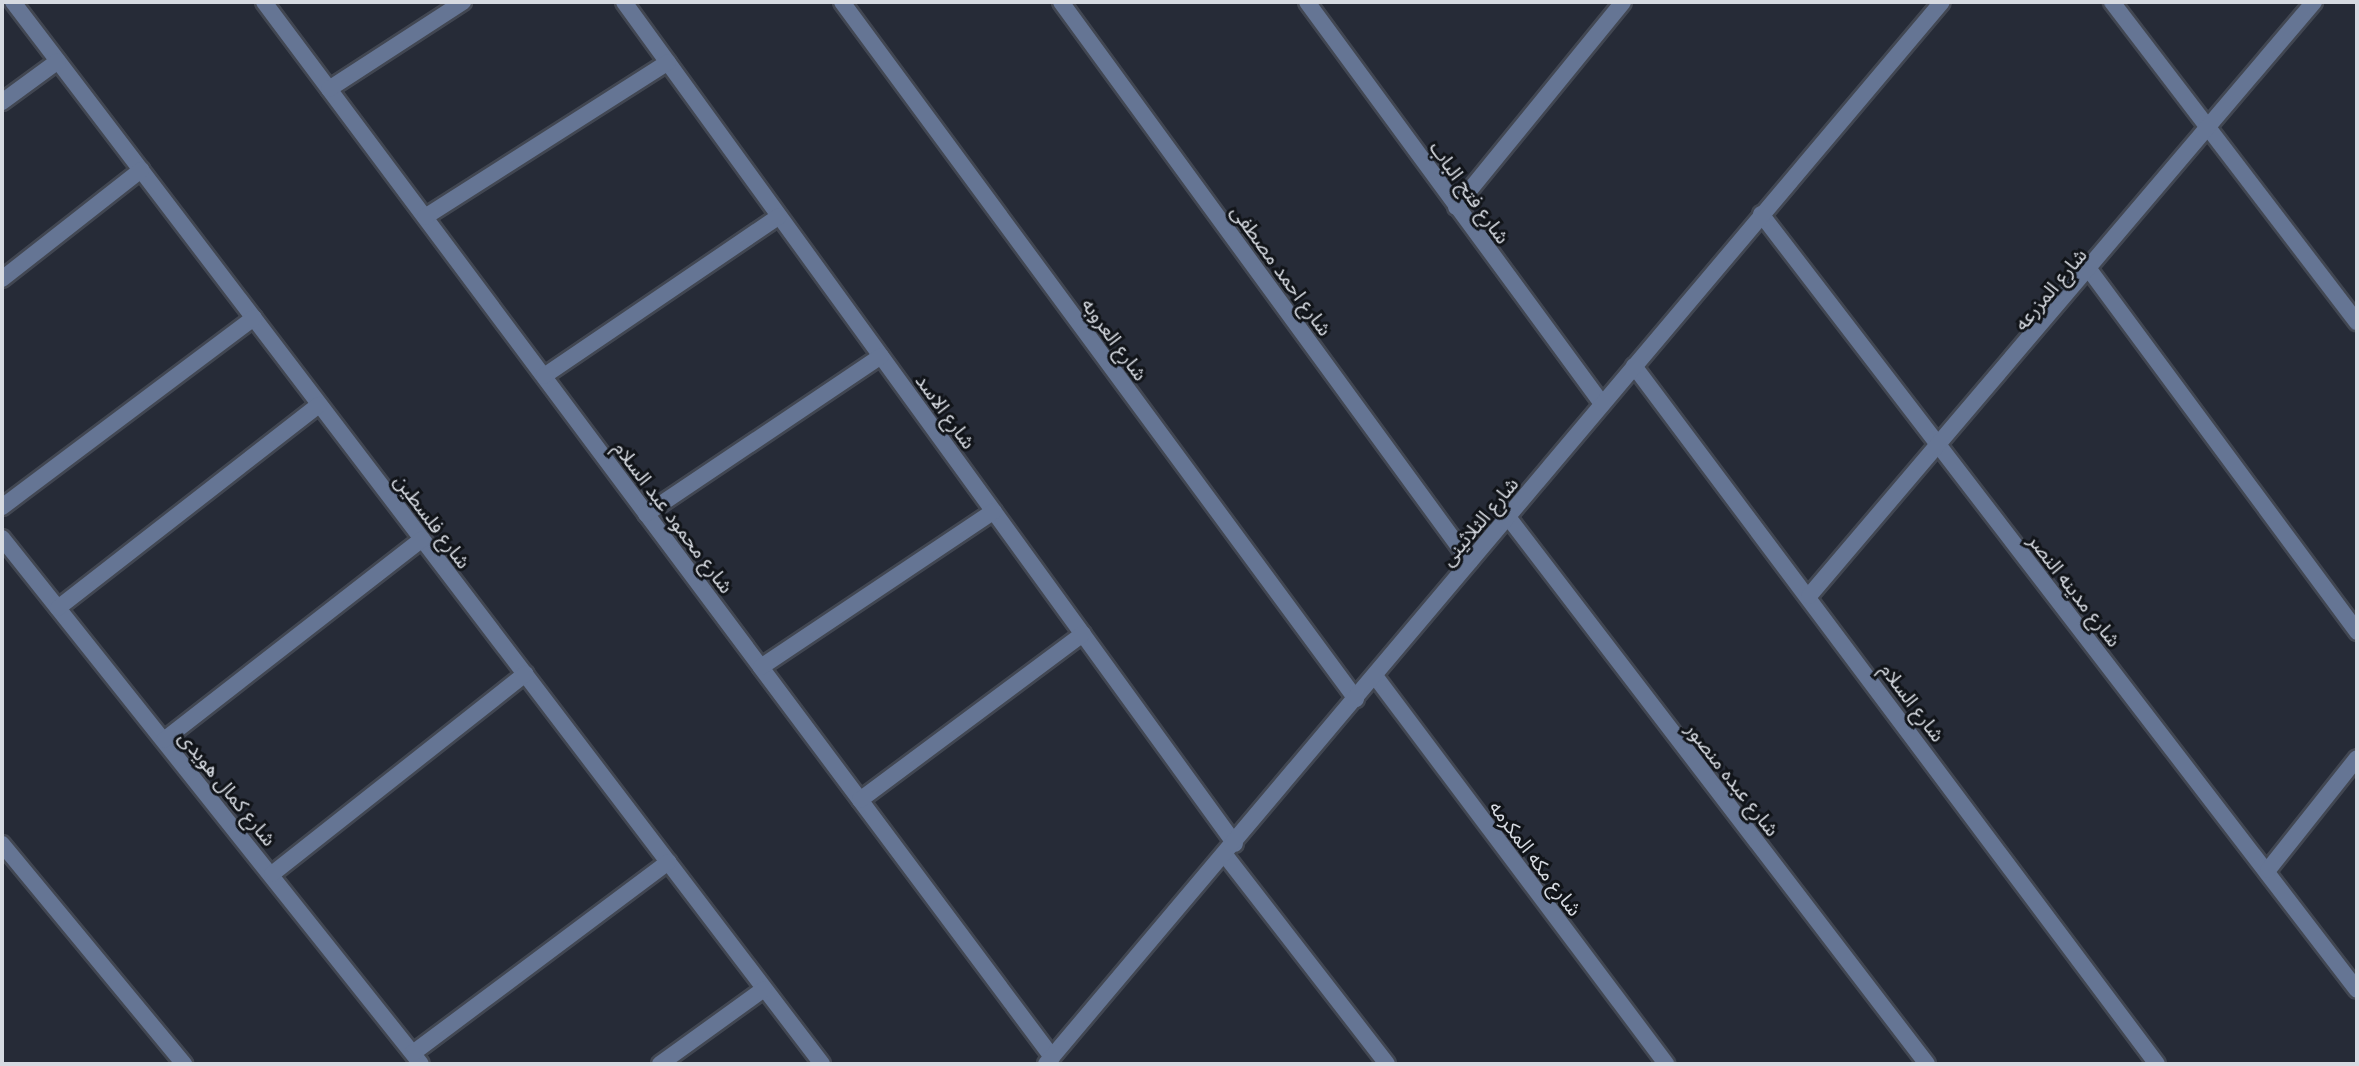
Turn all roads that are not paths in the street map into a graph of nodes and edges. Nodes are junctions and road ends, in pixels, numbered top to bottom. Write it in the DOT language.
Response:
graph roads {
  1 [pos="13,2"];
  2 [pos="264,2"];
  3 [pos="463,2"];
  4 [pos="624,2"];
  5 [pos="842,2"];
  6 [pos="1061,2"];
  7 [pos="1307,2"];
  8 [pos="1622,2"];
  9 [pos="1942,2"];
  10 [pos="2112,2"];
  11 [pos="2314,2"];
  12 [pos="58,61"];
  13 [pos="668,62"];
  14 [pos="329,89"];
  15 [pos="2,102"];
  16 [pos="2209,128"];
  17 [pos="141,170"];
  18 [pos="1456,207"];
  19 [pos="1761,214"];
  20 [pos="779,216"];
  21 [pos="425,217"];
  22 [pos="2091,272"];
  23 [pos="2,279"];
  24 [pos="254,318"];
  25 [pos="2357,322"];
  26 [pos="881,356"];
  27 [pos="1634,366"];
  28 [pos="544,376"];
  29 [pos="1602,404"];
  30 [pos="319,405"];
  31 [pos="1939,449"];
  32 [pos="2,507"];
  33 [pos="994,511"];
  34 [pos="646,514"];
  35 [pos="1508,517"];
  36 [pos="2,538"];
  37 [pos="422,539"];
  38 [pos="1470,562"];
  39 [pos="1809,596"];
  40 [pos="58,608"];
  41 [pos="2357,632"];
  42 [pos="1083,634"];
  43 [pos="761,667"];
  44 [pos="525,674"];
  45 [pos="1375,676"];
  46 [pos="1356,699"];
  47 [pos="164,740"];
  48 [pos="2357,758"];
  49 [pos="860,800"];
  50 [pos="2,844"];
  51 [pos="1230,849"];
  52 [pos="668,862"];
  53 [pos="2268,870"];
  54 [pos="272,874"];
  55 [pos="764,989"];
  56 [pos="2357,990"];
  57 [pos="417,1058"];
  58 [pos="1049,1060"];
  59 [pos="184,1064"];
  60 [pos="660,1064"];
  61 [pos="822,1064"];
  62 [pos="1387,1064"];
  63 [pos="1666,1064"];
  64 [pos="1927,1064"];
  65 [pos="2157,1064"];
  1 -- 12 [label="street, شارع فلسطين"];
  2 -- 14 [label="street, شارع محمود عبد السلام"];
  3 -- 14 [label="street"];
  4 -- 13 [label="street, شارع الاسد"];
  5 -- 46 [label="street, شارع العروبه"];
  6 -- 38 [label="street, شارع احمد مصطفى"];
  7 -- 18 [label="street, شارع فتح الباب"];
  8 -- 18 [label="street"];
  9 -- 19 [label="street, شارع الثلاثينى"];
  10 -- 16 [label="street"];
  11 -- 16 [label="street, شارع المزرعه"];
  12 -- 15 [label="street"];
  12 -- 17 [label="street, شارع فلسطين"];
  13 -- 20 [label="street, شارع الاسد"];
  13 -- 21 [label="street"];
  14 -- 21 [label="street, شارع محمود عبد السلام"];
  16 -- 22 [label="street, شارع المزرعه"];
  16 -- 25 [label="street"];
  17 -- 23 [label="street"];
  17 -- 24 [label="street, شارع فلسطين"];
  18 -- 29 [label="street, شارع فتح الباب"];
  19 -- 27 [label="street, شارع الثلاثينى"];
  19 -- 31 [label="street, شارع مدينه النصر"];
  20 -- 26 [label="street, شارع الاسد"];
  20 -- 28 [label="street"];
  21 -- 28 [label="street, شارع محمود عبد السلام"];
  22 -- 31 [label="street, شارع المزرعه"];
  22 -- 41 [label="street"];
  24 -- 30 [label="street, شارع فلسطين"];
  24 -- 32 [label="street"];
  26 -- 33 [label="street, شارع الاسد"];
  26 -- 34 [label="street"];
  27 -- 29 [label="street, شارع الثلاثينى"];
  27 -- 39 [label="street, شارع السلام"];
  28 -- 34 [label="street, شارع محمود عبد السلام"];
  29 -- 35 [label="street, شارع الثلاثينى"];
  30 -- 37 [label="street, شارع فلسطين"];
  30 -- 40 [label="street"];
  31 -- 39 [label="street, شارع المزرعه"];
  31 -- 53 [label="street, شارع مدينه النصر"];
  33 -- 42 [label="street, شارع الاسد"];
  33 -- 43 [label="street"];
  34 -- 43 [label="street, شارع محمود عبد السلام"];
  35 -- 38 [label="street, شارع الثلاثينى"];
  35 -- 64 [label="street, شارع عبده منصور"];
  36 -- 40 [label="street, شارع كمال هويدى"];
  37 -- 44 [label="street, شارع فلسطين"];
  37 -- 47 [label="street"];
  38 -- 45 [label="street, شارع الثلاثينى"];
  39 -- 65 [label="street, شارع السلام"];
  40 -- 47 [label="street, شارع كمال هويدى"];
  42 -- 49 [label="street"];
  42 -- 51 [label="street, شارع الاسد"];
  43 -- 49 [label="street, شارع محمود عبد السلام"];
  44 -- 52 [label="street, شارع فلسطين"];
  44 -- 54 [label="street"];
  45 -- 46 [label="street, شارع الثلاثينى"];
  45 -- 63 [label="street, شارع مكه المكرمه"];
  46 -- 51 [label="street, شارع الثلاثينى"];
  47 -- 54 [label="street, شارع كمال هويدى"];
  48 -- 53 [label="street"];
  49 -- 58 [label="street, شارع محمود عبد السلام"];
  50 -- 59 [label="street"];
  51 -- 58 [label="street, شارع الثلاثينى"];
  51 -- 62 [label="street, شارع الاسد"];
  52 -- 55 [label="street, شارع فلسطين"];
  52 -- 57 [label="street"];
  53 -- 56 [label="street, شارع مدينه النصر"];
  54 -- 57 [label="street, شارع كمال هويدى"];
  55 -- 60 [label="street"];
  55 -- 61 [label="street, شارع فلسطين"];
}
